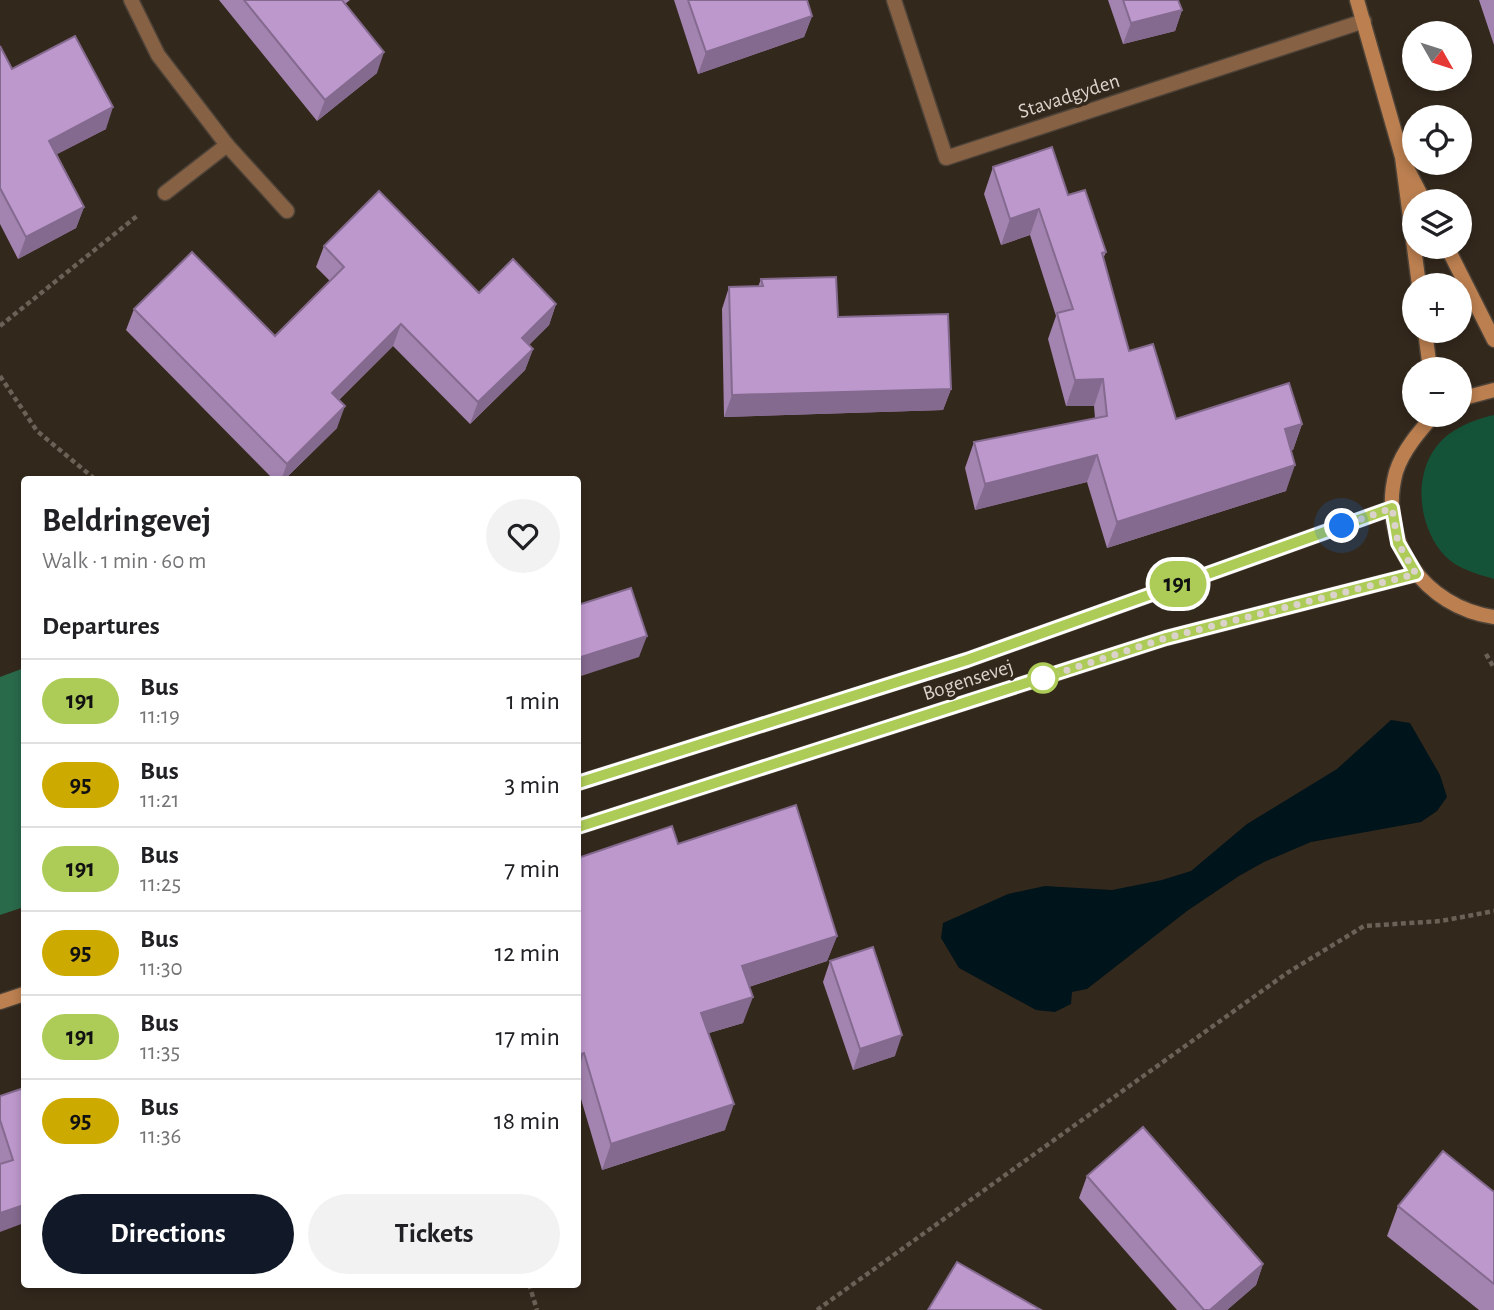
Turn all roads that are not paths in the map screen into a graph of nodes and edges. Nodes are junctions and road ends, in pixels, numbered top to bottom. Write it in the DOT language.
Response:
graph roads {
  1 [pos="131,0"];
  2 [pos="894,0"];
  3 [pos="1357,0"];
  4 [pos="1364,21"];
  5 [pos="227,145"];
  6 [pos="1402,157"];
  7 [pos="1404,175"];
  8 [pos="165,194"];
  9 [pos="287,211"];
  10 [pos="1453,259"];
  11 [pos="1417,273"];
  12 [pos="1494,340"];
  13 [pos="1494,390"];
  14 [pos="1472,396"];
  15 [pos="1423,427"];
  16 [pos="1392,508"];
  17 [pos="1416,574"];
  18 [pos="1494,617"];
  19 [pos="581,782"];
  20 [pos="581,826"];
  21 [pos="21,995"];
  22 [pos="0,1002"];
  1 -- 5 [label="street"];
  2 -- 4 [label="street, Stavadgyden"];
  3 -- 4 [label="main road"];
  4 -- 6 [label="main road"];
  5 -- 8 [label="street"];
  5 -- 9 [label="street"];
  7 -- 11 [label="main road"];
  10 -- 12 [label="main road"];
  13 -- 14 [label="main road"];
  15 -- 16 [label="main road"];
  16 -- 17 [label="main road"];
  16 -- 19 [label="main road, Bogensevej"];
  17 -- 18 [label="main road"];
  17 -- 20 [label="main road, Bogensevej"];
  21 -- 22 [label="main road"];
}
